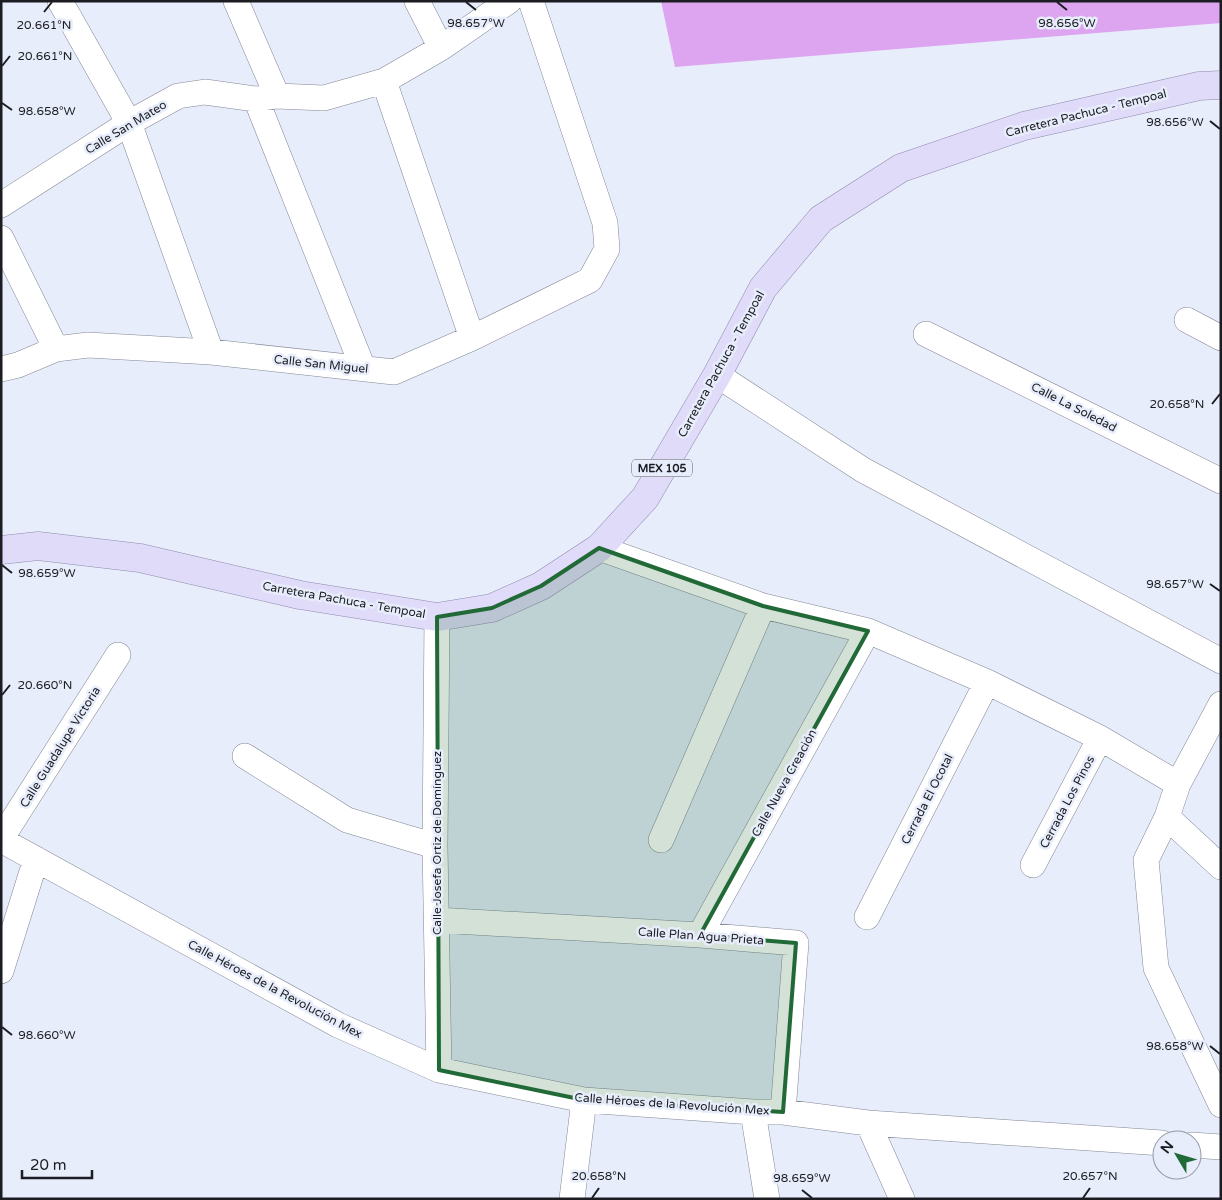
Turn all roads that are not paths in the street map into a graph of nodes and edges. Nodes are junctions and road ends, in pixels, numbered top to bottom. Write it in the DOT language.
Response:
graph roads {
  1 [pos="60,1"];
  2 [pos="236,1"];
  3 [pos="417,1"];
  4 [pos="508,1"];
  5 [pos="531,1"];
  6 [pos="441,48"];
  7 [pos="384,81"];
  8 [pos="1221,85"];
  9 [pos="266,97"];
  10 [pos="129,123"];
  11 [pos="1,204"];
  12 [pos="1,238"];
  13 [pos="1187,320"];
  14 [pos="926,334"];
  15 [pos="472,338"];
  16 [pos="1221,338"];
  17 [pos="56,348"];
  18 [pos="211,352"];
  19 [pos="363,368"];
  20 [pos="1,369"];
  21 [pos="717,375"];
  22 [pos="1221,481"];
  23 [pos="599,548"];
  24 [pos="1,550"];
  25 [pos="763,606"];
  26 [pos="437,616"];
  27 [pos="868,631"];
  28 [pos="118,655"];
  29 [pos="1221,661"];
  30 [pos="987,682"];
  31 [pos="1221,704"];
  32 [pos="1100,738"];
  33 [pos="246,756"];
  34 [pos="1178,784"];
  35 [pos="1167,817"];
  36 [pos="1,840"];
  37 [pos="661,840"];
  38 [pos="435,846"];
  39 [pos="36,859"];
  40 [pos="1034,865"];
  41 [pos="1221,868"];
  42 [pos="867,917"];
  43 [pos="437,920"];
  44 [pos="700,934"];
  45 [pos="1,971"];
  46 [pos="439,1070"];
  47 [pos="584,1100"];
  48 [pos="1221,1105"];
  49 [pos="753,1112"];
  50 [pos="783,1112"];
  51 [pos="868,1123"];
  52 [pos="1152,1142"];
  53 [pos="1202,1146"];
  54 [pos="1221,1147"];
  55 [pos="572,1199"];
  56 [pos="767,1199"];
  57 [pos="902,1199"];
  1 -- 10 [label="street"];
  2 -- 9 [label="street"];
  3 -- 6 [label="street"];
  4 -- 6 [label="street, Calle San Mateo"];
  5 -- 15 [label="street, Calle San Miguel"];
  6 -- 7 [label="street, Calle San Mateo"];
  7 -- 9 [label="street, Calle San Mateo"];
  7 -- 15 [label="street"];
  8 -- 21 [label="main road, Carretera Pachuca - Tempoal / MEX 105"];
  9 -- 10 [label="street, Calle San Mateo"];
  9 -- 19 [label="street"];
  10 -- 11 [label="street, Calle San Mateo"];
  10 -- 18 [label="street"];
  12 -- 17 [label="street"];
  13 -- 16 [label="street"];
  14 -- 22 [label="street, Calle La Soledad"];
  15 -- 19 [label="street, Calle San Miguel"];
  17 -- 18 [label="street, Calle San Miguel"];
  17 -- 20 [label="street, Calle San Miguel"];
  18 -- 19 [label="street, Calle San Miguel"];
  21 -- 23 [label="main road, Carretera Pachuca - Tempoal / MEX 105"];
  21 -- 29 [label="street"];
  23 -- 25 [label="street"];
  23 -- 26 [label="main road, Carretera Pachuca - Tempoal / MEX 105"];
  24 -- 26 [label="main road, Carretera Pachuca - Tempoal / MEX 105"];
  25 -- 27 [label="street"];
  25 -- 37 [label="street"];
  26 -- 38 [label="street, Calle Josefa Ortiz de Domínguez"];
  27 -- 30 [label="street"];
  27 -- 44 [label="street, Calle Nueva Creación"];
  28 -- 36 [label="street, Calle Guadalupe Victoria"];
  30 -- 32 [label="street"];
  30 -- 42 [label="street, Cerrada El Ocotal"];
  31 -- 34 [label="street"];
  32 -- 34 [label="street"];
  32 -- 40 [label="street, Cerrada Los Pinos"];
  33 -- 38 [label="street"];
  34 -- 35 [label="street"];
  35 -- 41 [label="street"];
  35 -- 48 [label="street"];
  36 -- 39 [label="street, Calle Héroes de la Revolución Mex"];
  38 -- 43 [label="street, Calle Josefa Ortiz de Domínguez"];
  39 -- 45 [label="street"];
  39 -- 46 [label="street, Calle Héroes de la Revolución Mex"];
  43 -- 44 [label="street, Calle Plan Agua Prieta"];
  43 -- 46 [label="street, Calle Josefa Ortiz de Domínguez"];
  44 -- 50 [label="street, Calle Plan Agua Prieta"];
  46 -- 47 [label="street, Calle Héroes de la Revolución Mex"];
  47 -- 49 [label="street, Calle Héroes de la Revolución Mex"];
  47 -- 55 [label="street"];
  49 -- 50 [label="street, Calle Héroes de la Revolución Mex"];
  49 -- 56 [label="street"];
  50 -- 51 [label="street, Calle Héroes de la Revolución Mex"];
  51 -- 52 [label="street, Calle Héroes de la Revolución Mex"];
  51 -- 57 [label="street"];
  53 -- 54 [label="street"];
}
